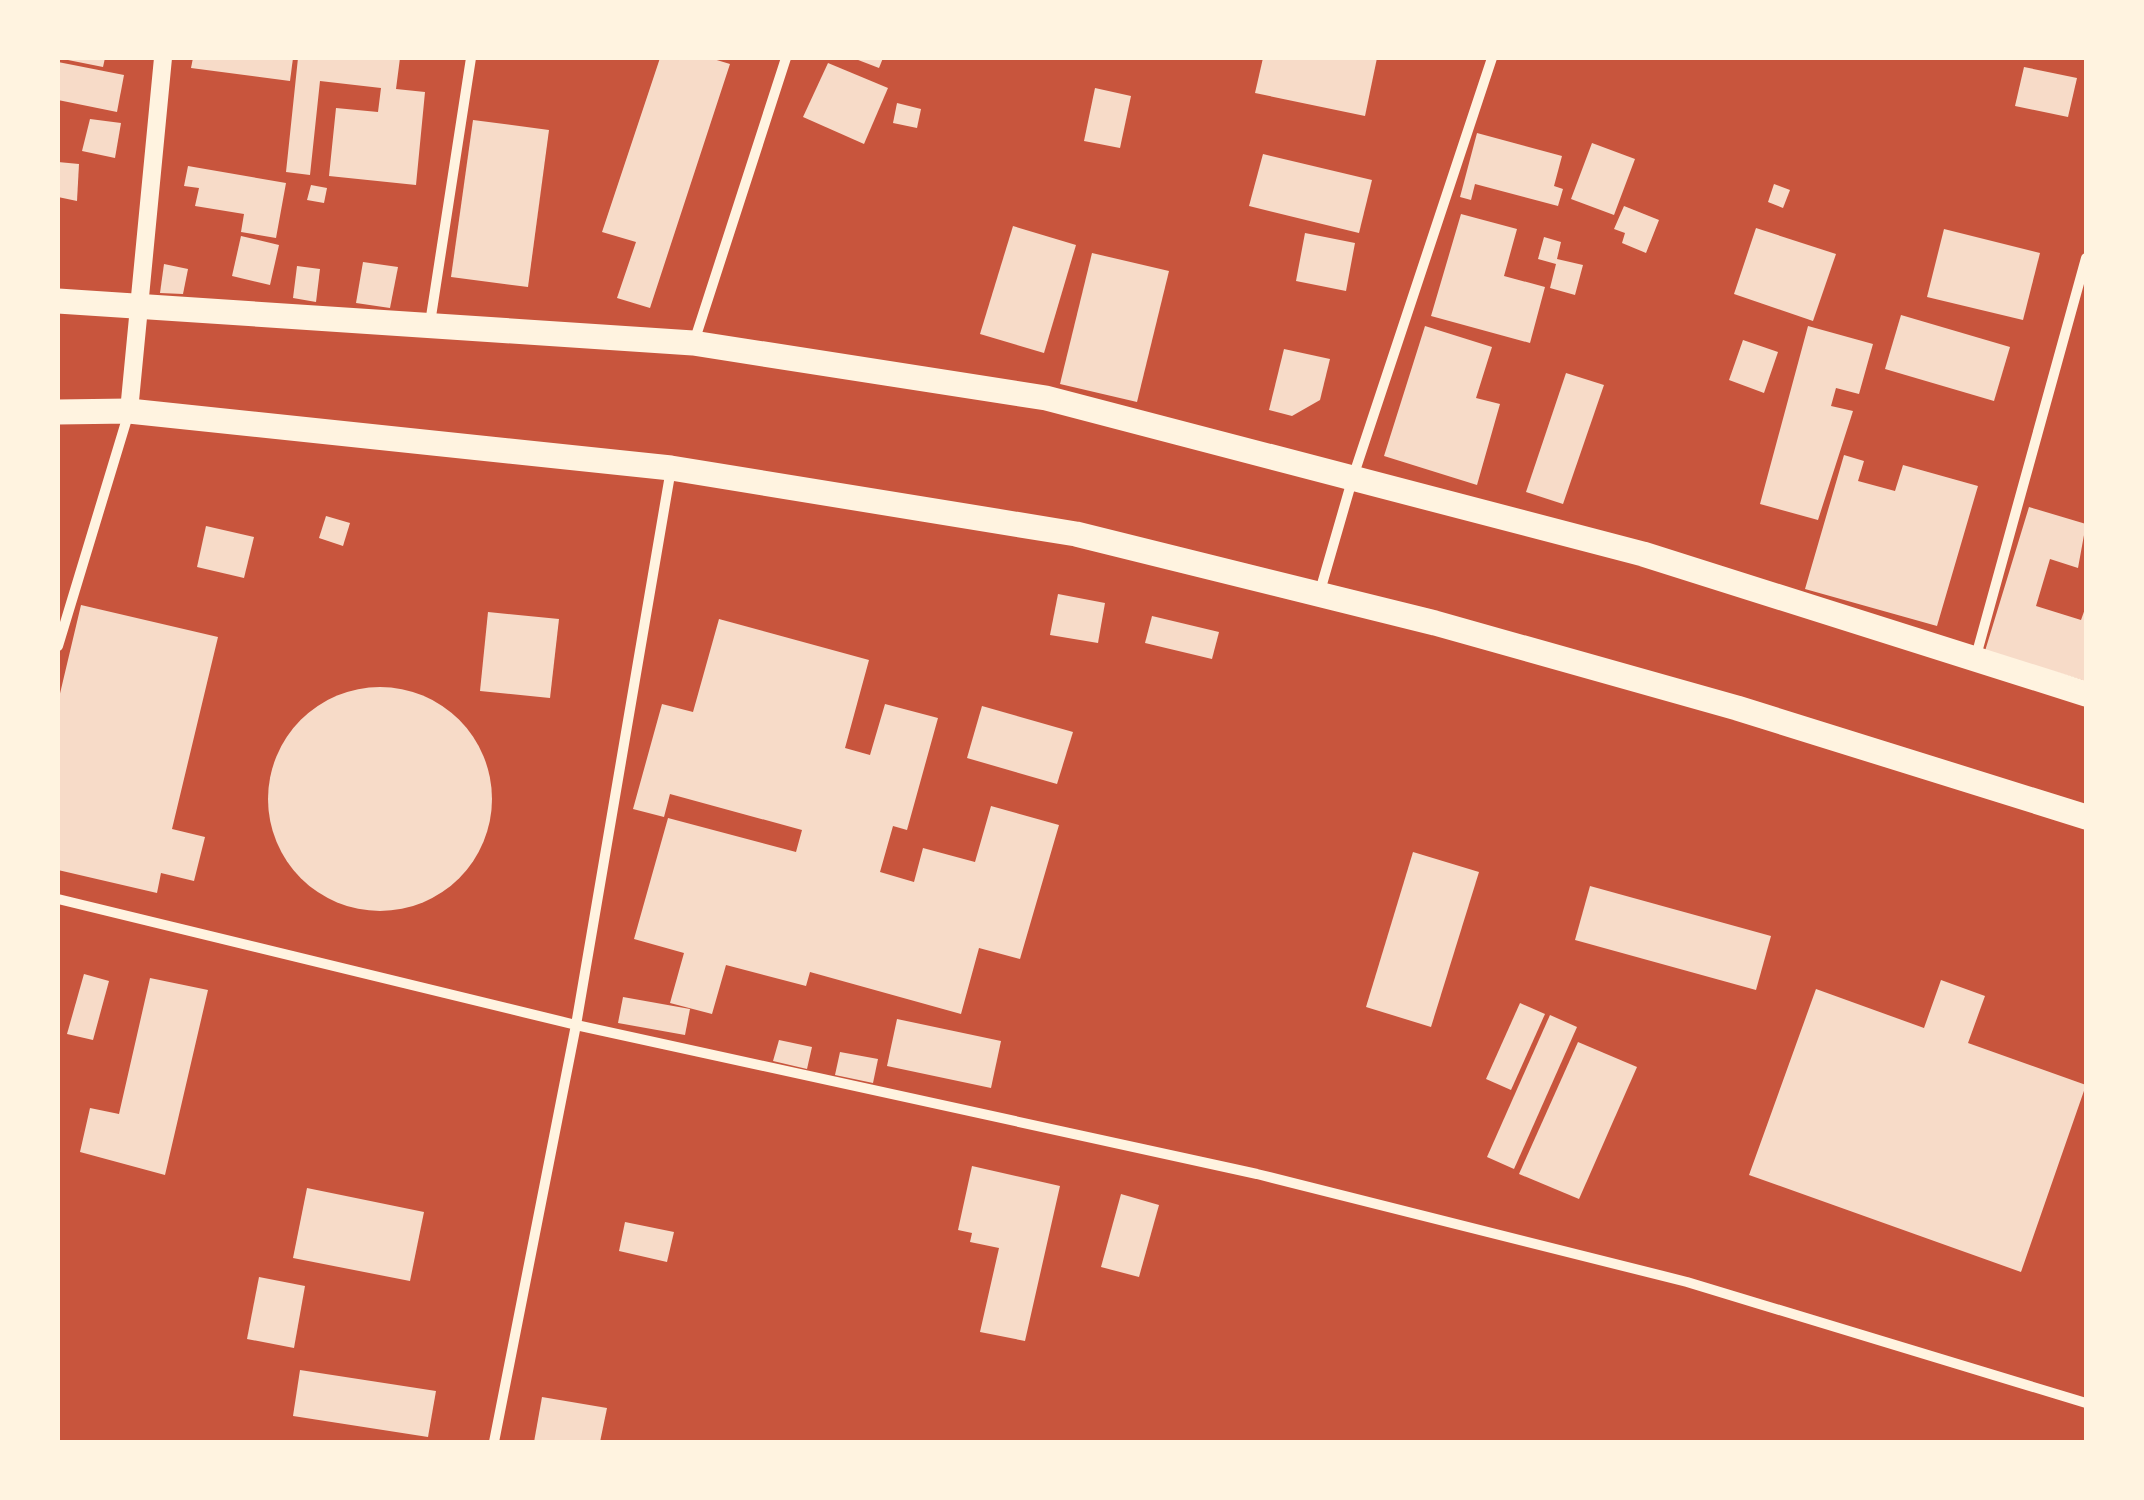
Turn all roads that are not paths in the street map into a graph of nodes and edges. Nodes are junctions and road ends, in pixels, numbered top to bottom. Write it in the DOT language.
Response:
graph roads {
  1 [pos="163,58"];
  2 [pos="471,58"];
  3 [pos="786,58"];
  4 [pos="1492,58"];
  5 [pos="2086,258"];
  6 [pos="58,302"];
  7 [pos="138,304"];
  8 [pos="430,324"];
  9 [pos="693,344"];
  10 [pos="129,411"];
  11 [pos="58,412"];
  12 [pos="671,468"];
  13 [pos="1353,477"];
  14 [pos="1320,591"];
  15 [pos="58,646"];
  16 [pos="1976,656"];
  17 [pos="2086,694"];
  18 [pos="2086,818"];
  19 [pos="58,899"];
  20 [pos="576,1025"];
  21 [pos="2086,1403"];
  22 [pos="494,1442"];
  1 -- 7 [label="street"];
  2 -- 8 [label="street"];
  3 -- 9 [label="street"];
  4 -- 13 [label="street"];
  5 -- 16 [label="street"];
  6 -- 7 [label="main road"];
  7 -- 8 [label="main road"];
  7 -- 10 [label="street"];
  8 -- 9 [label="main road"];
  9 -- 13 [label="main road"];
  10 -- 11 [label="main road"];
  10 -- 12 [label="main road"];
  10 -- 15 [label="street"];
  12 -- 14 [label="main road"];
  12 -- 20 [label="street"];
  13 -- 14 [label="street"];
  13 -- 16 [label="main road"];
  14 -- 18 [label="main road"];
  16 -- 17 [label="main road"];
  19 -- 20 [label="street"];
  20 -- 21 [label="street"];
  20 -- 22 [label="street"];
}
